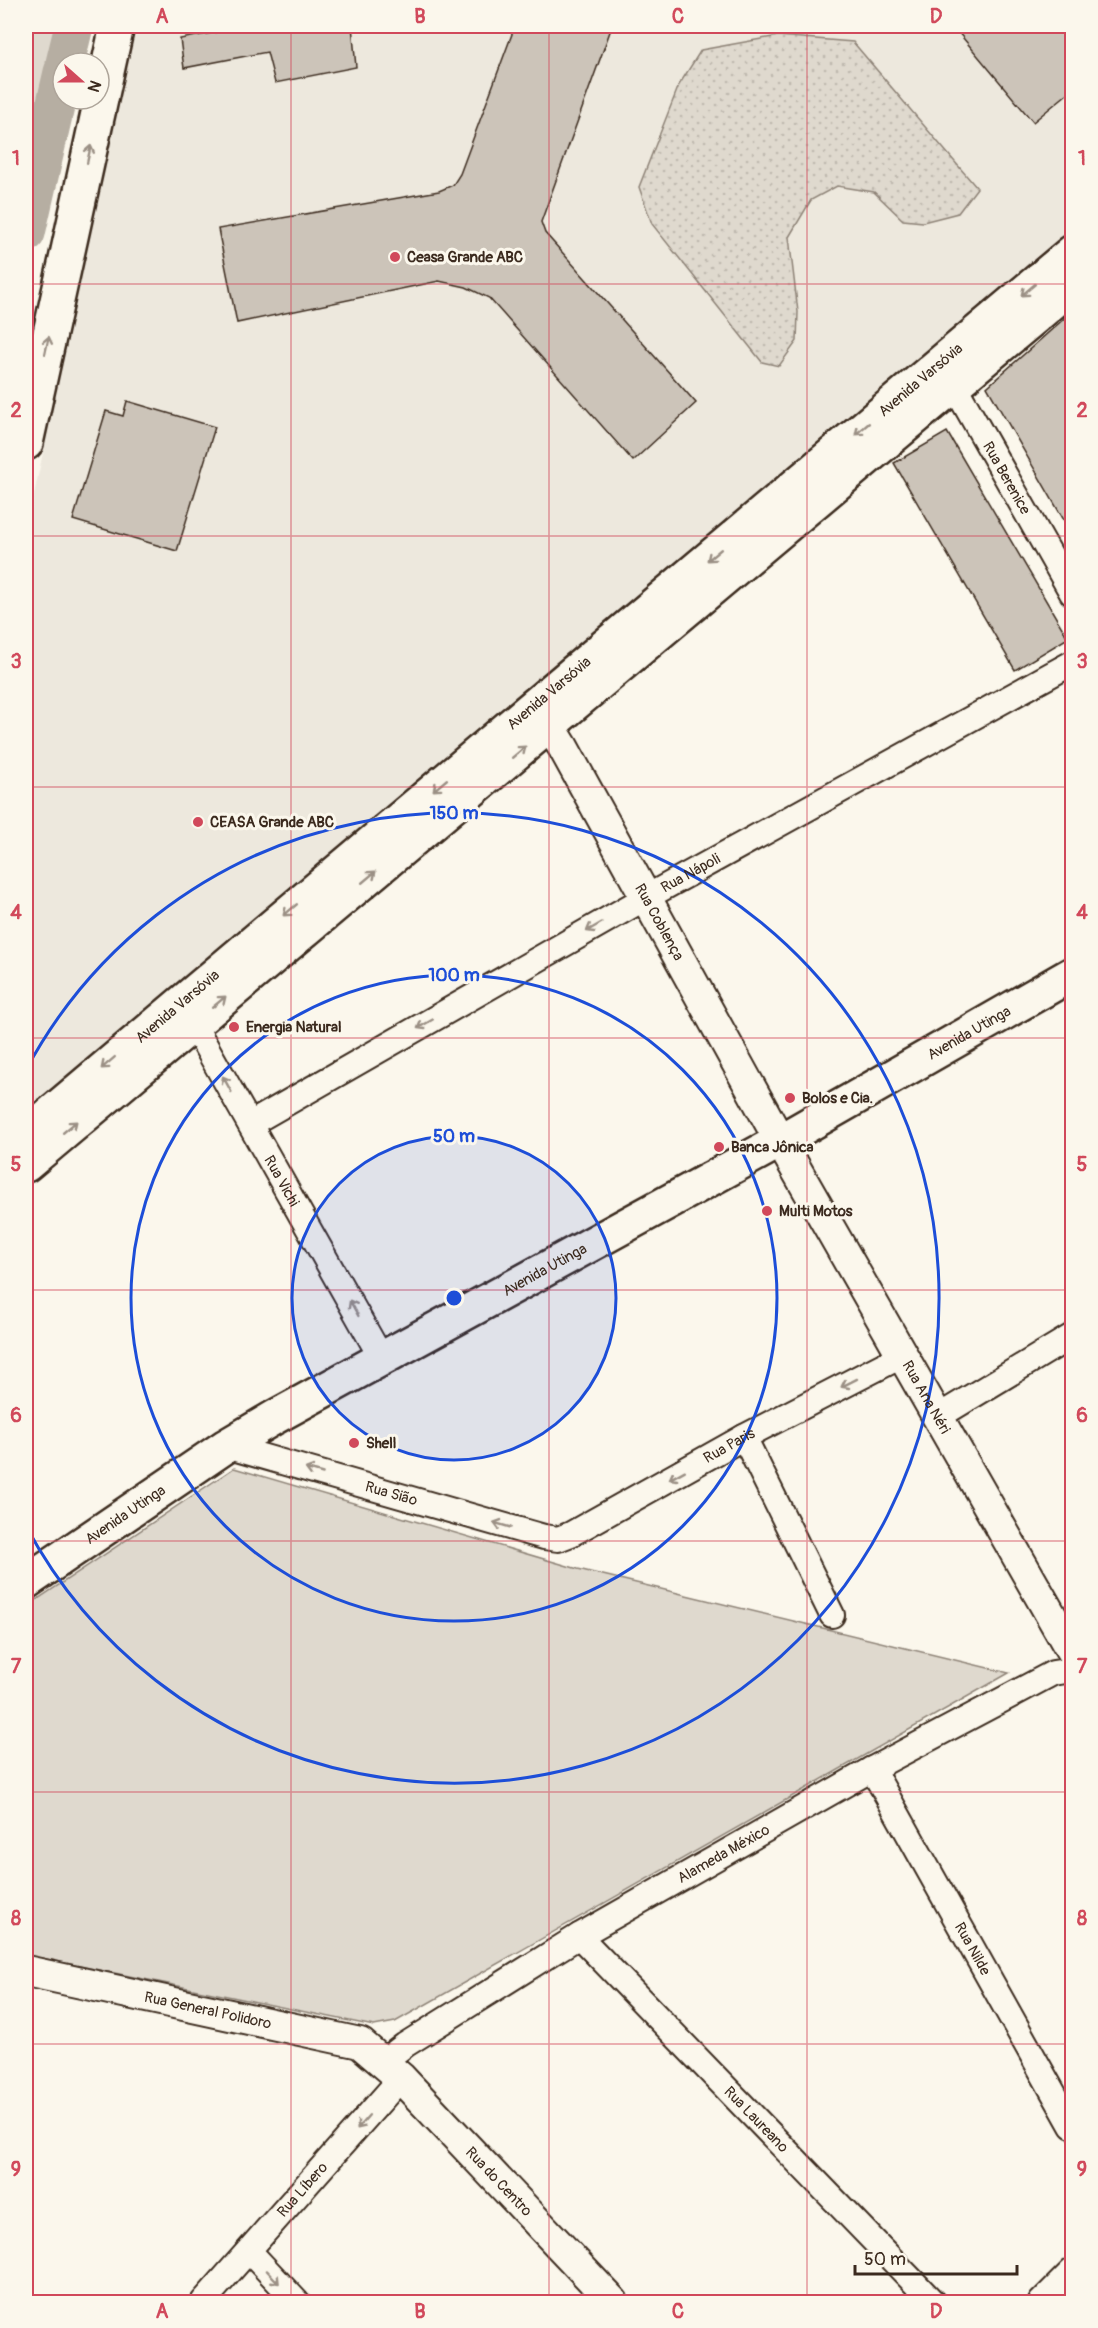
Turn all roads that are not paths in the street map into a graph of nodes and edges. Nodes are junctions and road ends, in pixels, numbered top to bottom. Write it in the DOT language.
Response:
graph roads {
  1 [pos="117,26"];
  2 [pos="1072,252"];
  3 [pos="1072,286"];
  4 [pos="948,374"];
  5 [pos="26,443"];
  6 [pos="1072,593"];
  7 [pos="1072,663"];
  8 [pos="542,717"];
  9 [pos="645,898"];
  10 [pos="1072,974"];
  11 [pos="187,1012"];
  12 [pos="250,1124"];
  13 [pos="26,1134"];
  14 [pos="780,1141"];
  15 [pos="26,1165"];
  16 [pos="1072,1336"];
  17 [pos="901,1356"];
  18 [pos="382,1359"];
  19 [pos="936,1418"];
  20 [pos="744,1437"];
  21 [pos="226,1446"];
  22 [pos="558,1539"];
  23 [pos="26,1582"];
  24 [pos="832,1615"];
  25 [pos="1072,1652"];
  26 [pos="1072,1670"];
  27 [pos="872,1769"];
  28 [pos="579,1936"];
  29 [pos="26,1971"];
  30 [pos="393,2069"];
  31 [pos="1072,2126"];
  32 [pos="249,2251"];
  33 [pos="1072,2271"];
  34 [pos="203,2302"];
  35 [pos="297,2302"];
  36 [pos="613,2302"];
  37 [pos="933,2302"];
  38 [pos="1041,2302"];
  5 -- 1 [label="main road, one-way"];
  2 -- 4 [label="main road, Avenida Varsóvia, one-way"];
  3 -- 4 [label="main road, Avenida Varsóvia"];
  4 -- 6 [label="street, Rua Berenice"];
  4 -- 8 [label="main road, Avenida Varsóvia"];
  7 -- 9 [label="street, Rua Nápoli"];
  8 -- 9 [label="street, Rua Coblença"];
  8 -- 11 [label="main road, Avenida Varsóvia"];
  9 -- 12 [label="street, Rua Nápoli, one-way"];
  9 -- 14 [label="street, Rua Coblença"];
  10 -- 14 [label="main road, Avenida Utinga"];
  12 -- 11 [label="street, Rua Vichi, one-way"];
  11 -- 13 [label="main road, Avenida Varsóvia, one-way"];
  15 -- 11 [label="main road, Avenida Varsóvia, one-way"];
  18 -- 12 [label="street, Rua Vichi, one-way"];
  14 -- 17 [label="street, Rua Ana Néri"];
  14 -- 18 [label="main road, Avenida Utinga"];
  16 -- 19 [label="street"];
  17 -- 19 [label="street, Rua Ana Néri"];
  17 -- 20 [label="street, Rua Paris, one-way"];
  18 -- 21 [label="main road, Avenida Utinga"];
  19 -- 25 [label="street, Rua Ana Néri"];
  20 -- 22 [label="street, Rua Paris, one-way"];
  20 -- 24 [label="street"];
  22 -- 21 [label="street, Rua Sião, one-way"];
  21 -- 23 [label="main road, Avenida Utinga"];
  26 -- 27 [label="street, Alameda México"];
  27 -- 28 [label="street, Alameda México"];
  27 -- 31 [label="street, Rua Nilde"];
  28 -- 30 [label="street, Alameda México"];
  28 -- 37 [label="street, Rua Laureano"];
  29 -- 30 [label="street, Rua General Polidoro"];
  30 -- 32 [label="street, Rua Líbero, one-way"];
  30 -- 36 [label="street, Rua do Centro"];
  32 -- 34 [label="street, Rua Líbero"];
  32 -- 35 [label="street, one-way"];
  33 -- 38 [label="street"];
}
